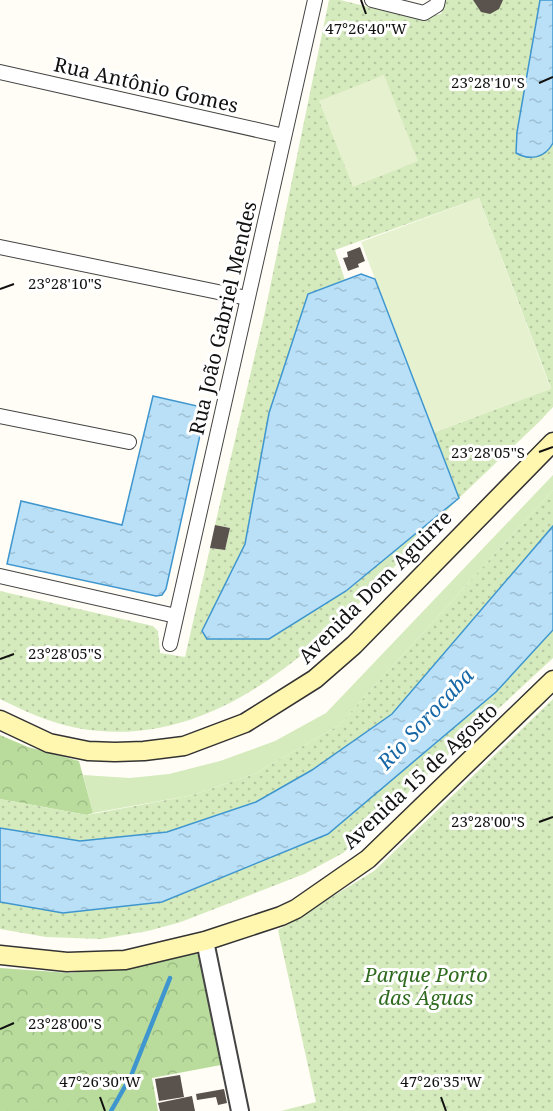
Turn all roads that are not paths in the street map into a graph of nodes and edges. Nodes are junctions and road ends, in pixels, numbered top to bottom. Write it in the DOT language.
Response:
graph roads {
  1 [pos="315,0"];
  2 [pos="372,0"];
  3 [pos="437,2"];
  4 [pos="0,72"];
  5 [pos="284,136"];
  6 [pos="0,247"];
  7 [pos="248,298"];
  8 [pos="0,416"];
  9 [pos="129,442"];
  10 [pos="553,442"];
  11 [pos="0,576"];
  12 [pos="176,616"];
  13 [pos="170,644"];
  14 [pos="553,680"];
  15 [pos="0,720"];
  16 [pos="205,941"];
  17 [pos="0,955"];
  18 [pos="240,1111"];
  1 -- 5 [label="street, Rua João Gabriel Mendes"];
  2 -- 3 [label="street"];
  4 -- 5 [label="street, Rua Antônio Gomes"];
  5 -- 7 [label="street, Rua João Gabriel Mendes"];
  6 -- 7 [label="street"];
  7 -- 12 [label="street, Rua João Gabriel Mendes"];
  8 -- 9 [label="street"];
  10 -- 15 [label="main road, Avenida Dom Aguirre"];
  11 -- 12 [label="street"];
  12 -- 13 [label="street, Rua João Gabriel Mendes"];
  14 -- 16 [label="main road, Avenida 15 de Agosto"];
  16 -- 17 [label="main road, Avenida 15 de Agosto"];
  16 -- 18 [label="street"];
}
